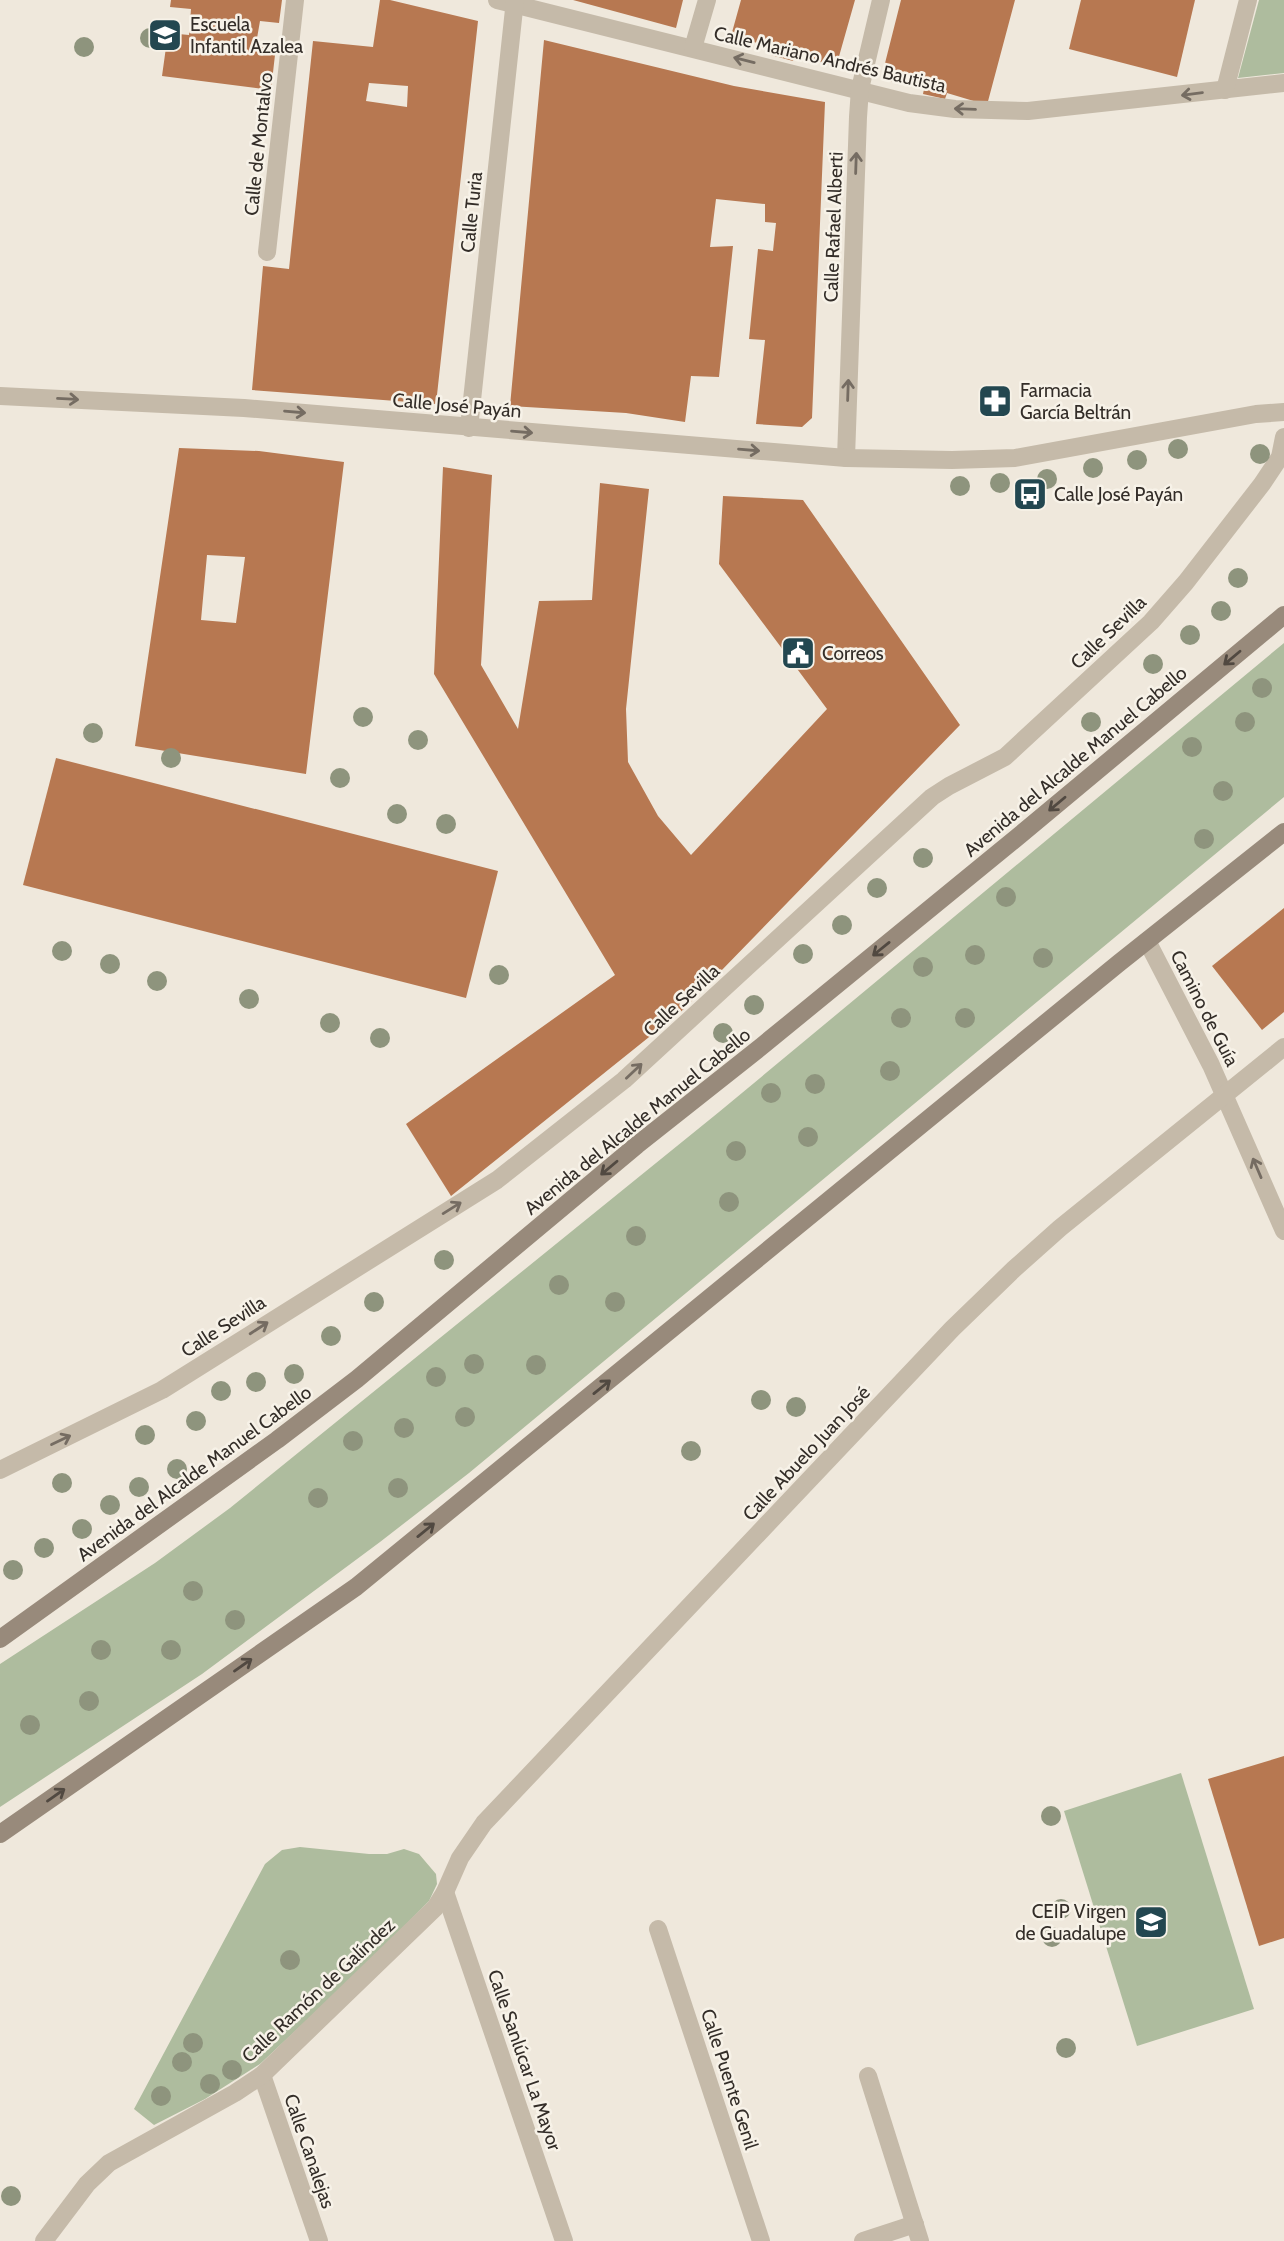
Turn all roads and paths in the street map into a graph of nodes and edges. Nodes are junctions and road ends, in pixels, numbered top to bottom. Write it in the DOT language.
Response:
graph roads {
  1 [pos="295,0"];
  2 [pos="707,0"];
  3 [pos="881,0"];
  4 [pos="1248,0"];
  5 [pos="509,1"];
  6 [pos="693,48"];
  7 [pos="1284,83"];
  8 [pos="860,89"];
  9 [pos="1225,90"];
  10 [pos="267,252"];
  11 [pos="0,396"];
  12 [pos="1284,412"];
  13 [pos="469,428"];
  14 [pos="1284,437"];
  15 [pos="846,458"];
  16 [pos="1284,615"];
  17 [pos="1284,832"];
  18 [pos="1147,941"];
  19 [pos="1284,1047"];
  20 [pos="1225,1094"];
  21 [pos="1284,1231"];
  22 [pos="0,1470"];
  23 [pos="0,1639"];
  24 [pos="0,1834"];
  25 [pos="453,1875"];
  26 [pos="445,1892"];
  27 [pos="658,1929"];
  28 [pos="262,2074"];
  29 [pos="868,2076"];
  30 [pos="918,2232"];
  31 [pos="44,2241"];
  32 [pos="319,2241"];
  33 [pos="564,2241"];
  34 [pos="761,2241"];
  35 [pos="863,2241"];
  1 -- 10 [label="street, Calle de Montalvo"];
  2 -- 6 [label="street"];
  3 -- 8 [label="street, Calle Rafael Alberti"];
  4 -- 9 [label="street"];
  5 -- 6 [label="street, Calle Mariano Andrés Bautista"];
  5 -- 13 [label="street, Calle Turia"];
  8 -- 6 [label="street, Calle Mariano Andrés Bautista, one-way"];
  7 -- 9 [label="street, Calle Mariano Andrés Bautista"];
  9 -- 8 [label="street, Calle Mariano Andrés Bautista, one-way"];
  15 -- 8 [label="street, Calle Rafael Alberti, one-way"];
  11 -- 13 [label="street, Calle José Payán, one-way"];
  12 -- 15 [label="street, Calle José Payán"];
  13 -- 15 [label="street, Calle José Payán, one-way"];
  22 -- 14 [label="street, Calle Sevilla, one-way"];
  16 -- 23 [label="main road, Avenida del Alcalde Manuel Cabello, one-way"];
  17 -- 18 [label="main road"];
  18 -- 20 [label="street, Camino de Guía"];
  24 -- 18 [label="main road, one-way"];
  19 -- 20 [label="street, Calle Abuelo Juan José"];
  21 -- 20 [label="street, Camino de Guía, one-way"];
  20 -- 25 [label="street, Calle Abuelo Juan José"];
  25 -- 26 [label="street, Calle Ramón de Galíndez"];
  26 -- 28 [label="street, Calle Ramón de Galíndez"];
  26 -- 33 [label="street, Calle Sanlúcar La Mayor"];
  27 -- 34 [label="street, Calle Puente Genil"];
  28 -- 31 [label="street, Calle Ramón de Galíndez"];
  28 -- 32 [label="street, Calle Canalejas"];
  29 -- 30 [label="street"];
  30 -- 35 [label="street"];
}
